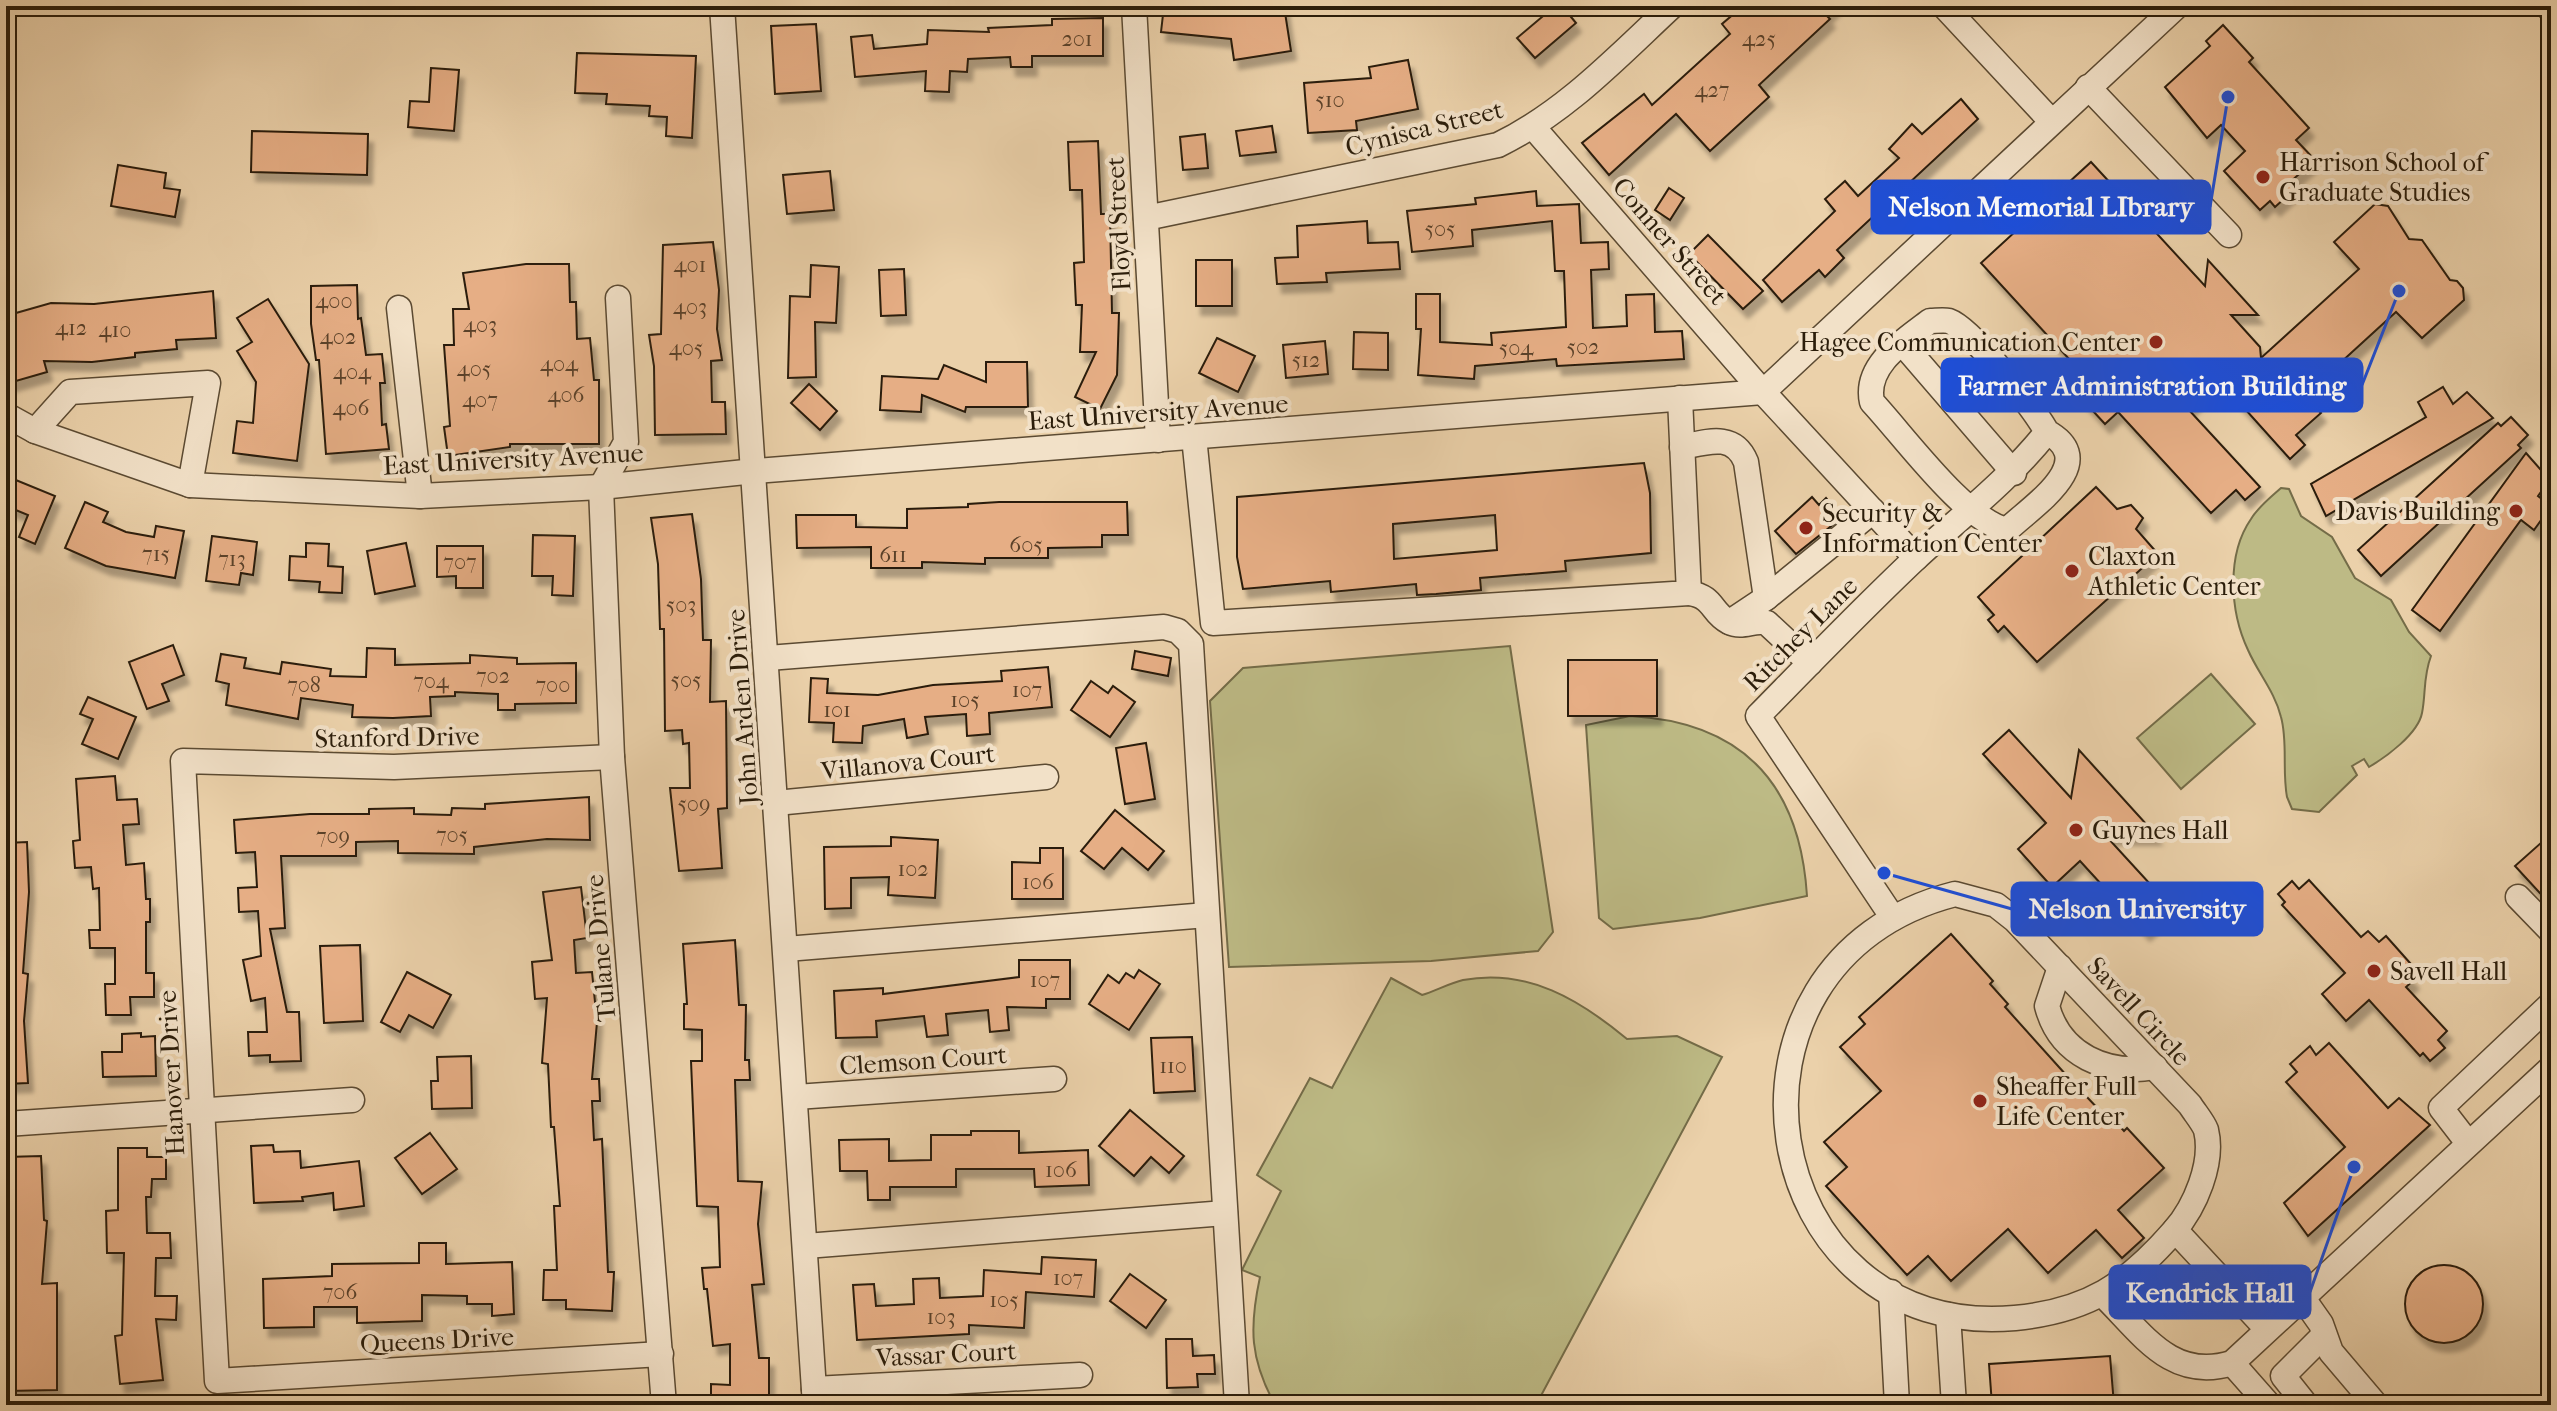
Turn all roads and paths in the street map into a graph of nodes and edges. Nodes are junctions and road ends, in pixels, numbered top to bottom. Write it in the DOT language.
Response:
graph roads {
  1 [pos="722,6"];
  2 [pos="1134,6"];
  3 [pos="1672,6"];
  4 [pos="1944,6"];
  5 [pos="2177,6"];
  6 [pos="2088,87"];
  7 [pos="2051,121"];
  8 [pos="1534,128"];
  9 [pos="1146,218"];
  10 [pos="2229,235"];
  11 [pos="618,298"];
  12 [pos="399,308"];
  13 [pos="1902,343"];
  14 [pos="1763,392"];
  15 [pos="1680,398"];
  16 [pos="6,415"];
  17 [pos="35,431"];
  18 [pos="2047,432"];
  19 [pos="1194,437"];
  20 [pos="1158,440"];
  21 [pos="1682,447"];
  22 [pos="755,471"];
  23 [pos="2014,473"];
  24 [pos="190,485"];
  25 [pos="601,487"];
  26 [pos="420,496"];
  27 [pos="1873,511"];
  28 [pos="1971,512"];
  29 [pos="1916,558"];
  30 [pos="1689,593"];
  31 [pos="1766,598"];
  32 [pos="1730,622"];
  33 [pos="768,658"];
  34 [pos="1810,663"];
  35 [pos="612,757"];
  36 [pos="183,761"];
  37 [pos="1046,777"];
  38 [pos="776,803"];
  39 [pos="2518,897"];
  40 [pos="1207,915"];
  41 [pos="1893,918"];
  42 [pos="2551,931"];
  43 [pos="786,949"];
  44 [pos="2060,967"];
  45 [pos="2551,1004"];
  46 [pos="2155,1067"];
  47 [pos="2551,1068"];
  48 [pos="1054,1079"];
  49 [pos="796,1097"];
  50 [pos="352,1100"];
  51 [pos="200,1110"];
  52 [pos="6,1124"];
  53 [pos="2468,1143"];
  54 [pos="1225,1213"];
  55 [pos="2175,1230"];
  56 [pos="806,1246"];
  57 [pos="1891,1292"];
  58 [pos="2103,1295"];
  59 [pos="2302,1297"];
  60 [pos="1948,1315"];
  61 [pos="2267,1329"];
  62 [pos="2323,1336"];
  63 [pos="661,1354"];
  64 [pos="2232,1363"];
  65 [pos="1080,1375"];
  66 [pos="217,1381"];
  67 [pos="815,1397"];
  68 [pos="2257,1401"];
  69 [pos="664,1405"];
  70 [pos="1237,1405"];
  71 [pos="1897,1405"];
  72 [pos="1954,1405"];
  73 [pos="2306,1405"];
  74 [pos="2376,1405"];
  1 -- 22 [label="street, John Arden Drive"];
  2 -- 9 [label="street, Floyd Street"];
  3 -- 8 [label="street, Cynisca Street"];
  4 -- 7 [label="street"];
  5 -- 6 [label="street"];
  6 -- 7 [label="street"];
  6 -- 10 [label="street"];
  7 -- 14 [label="street"];
  8 -- 9 [label="street, Cynisca Street"];
  8 -- 14 [label="street, Conner Street"];
  9 -- 20 [label="street, Floyd Street"];
  11 -- 25 [label="street"];
  12 -- 26 [label="street"];
  13 -- 18 [label="street"];
  13 -- 23 [label="street"];
  13 -- 28 [label="street"];
  14 -- 15 [label="street, East University Avenue"];
  14 -- 27 [label="street, Conner Street"];
  15 -- 19 [label="street, East University Avenue"];
  15 -- 21 [label="street"];
  16 -- 17 [label="street, East University Avenue"];
  17 -- 24 [label="street, East University Avenue"];
  17 -- 24 [label="street"];
  18 -- 23 [label="street, Ritchey Lane"];
  18 -- 28 [label="street"];
  19 -- 20 [label="street, East University Avenue"];
  19 -- 30 [label="street"];
  20 -- 22 [label="street, East University Avenue"];
  21 -- 30 [label="street"];
  21 -- 31 [label="street"];
  22 -- 25 [label="street, East University Avenue"];
  22 -- 33 [label="street, John Arden Drive"];
  23 -- 28 [label="street, Ritchey Lane"];
  24 -- 26 [label="street, East University Avenue"];
  25 -- 26 [label="street, East University Avenue"];
  25 -- 35 [label="street, Tulane Drive"];
  27 -- 29 [label="street, Conner Street"];
  27 -- 31 [label="street"];
  28 -- 29 [label="street, Ritchey Lane"];
  29 -- 34 [label="street, Ritchey Lane"];
  30 -- 32 [label="street"];
  31 -- 32 [label="street"];
  32 -- 34 [label="street"];
  33 -- 38 [label="street, John Arden Drive"];
  33 -- 40 [label="street"];
  34 -- 41 [label="street, Ritchey Lane"];
  35 -- 36 [label="street, Stanford Drive"];
  35 -- 63 [label="street, Tulane Drive"];
  36 -- 51 [label="street, Hanover Drive"];
  37 -- 38 [label="street, Villanova Court"];
  38 -- 43 [label="street, John Arden Drive"];
  39 -- 42 [label="street"];
  40 -- 43 [label="street"];
  40 -- 54 [label="street"];
  41 -- 44 [label="street, Savell Circle"];
  41 -- 57 [label="street, Savell Circle"];
  43 -- 49 [label="street, John Arden Drive"];
  44 -- 46 [label="street, Savell Circle"];
  44 -- 46 [label="street"];
  45 -- 53 [label="street"];
  46 -- 55 [label="street, Savell Circle"];
  47 -- 53 [label="street"];
  48 -- 49 [label="street, Clemson Court"];
  49 -- 56 [label="street, John Arden Drive"];
  50 -- 51 [label="street"];
  51 -- 52 [label="street"];
  51 -- 66 [label="street, Hanover Drive"];
  53 -- 59 [label="street"];
  54 -- 56 [label="street"];
  54 -- 70 [label="street"];
  55 -- 58 [label="street, Savell Circle"];
  55 -- 61 [label="street"];
  56 -- 67 [label="street, John Arden Drive"];
  57 -- 60 [label="street, Savell Circle"];
  57 -- 71 [label="street"];
  58 -- 60 [label="street, Savell Circle"];
  58 -- 64 [label="street"];
  59 -- 61 [label="street"];
  59 -- 62 [label="street"];
  60 -- 72 [label="street"];
  61 -- 64 [label="street"];
  62 -- 73 [label="street"];
  62 -- 74 [label="street"];
  63 -- 66 [label="street, Queens Drive"];
  63 -- 69 [label="street, Tulane Drive"];
  64 -- 68 [label="street"];
  65 -- 67 [label="street, Vassar Court"];
}
